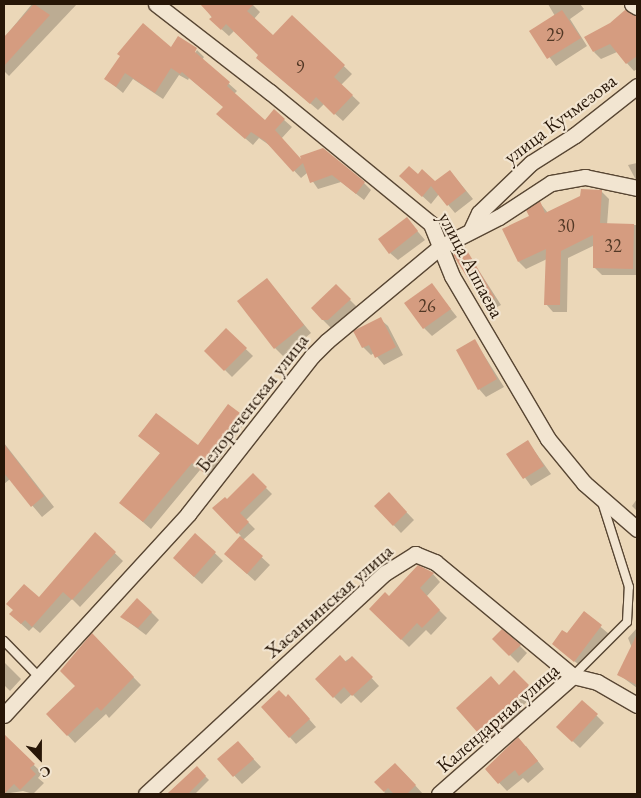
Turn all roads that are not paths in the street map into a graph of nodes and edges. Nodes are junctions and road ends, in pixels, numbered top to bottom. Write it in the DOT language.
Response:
graph roads {
  1 [pos="156,4"];
  2 [pos="632,4"];
  3 [pos="637,8"];
  4 [pos="634,91"];
  5 [pos="637,188"];
  6 [pos="471,230"];
  7 [pos="440,247"];
  8 [pos="601,496"];
  9 [pos="637,529"];
  10 [pos="4,641"];
  11 [pos="38,676"];
  12 [pos="573,676"];
  13 [pos="637,705"];
  14 [pos="4,715"];
  15 [pos="146,794"];
  16 [pos="439,794"];
  1 -- 7 [label="street, улица Аппаева"];
  2 -- 3 [label="street"];
  4 -- 6 [label="street, улица Кучмезова"];
  5 -- 6 [label="street, Белореченская улица"];
  6 -- 7 [label="street, Белореченская улица"];
  7 -- 8 [label="street, улица Аппаева"];
  7 -- 11 [label="street, Белореченская улица"];
  8 -- 9 [label="street, улица Аппаева"];
  8 -- 12 [label="lane"];
  10 -- 11 [label="lane"];
  11 -- 14 [label="street, Белореченская улица"];
  12 -- 13 [label="street, Календарная улица"];
  12 -- 15 [label="street, Хасаньинская улица"];
  12 -- 16 [label="street, Календарная улица"];
}
